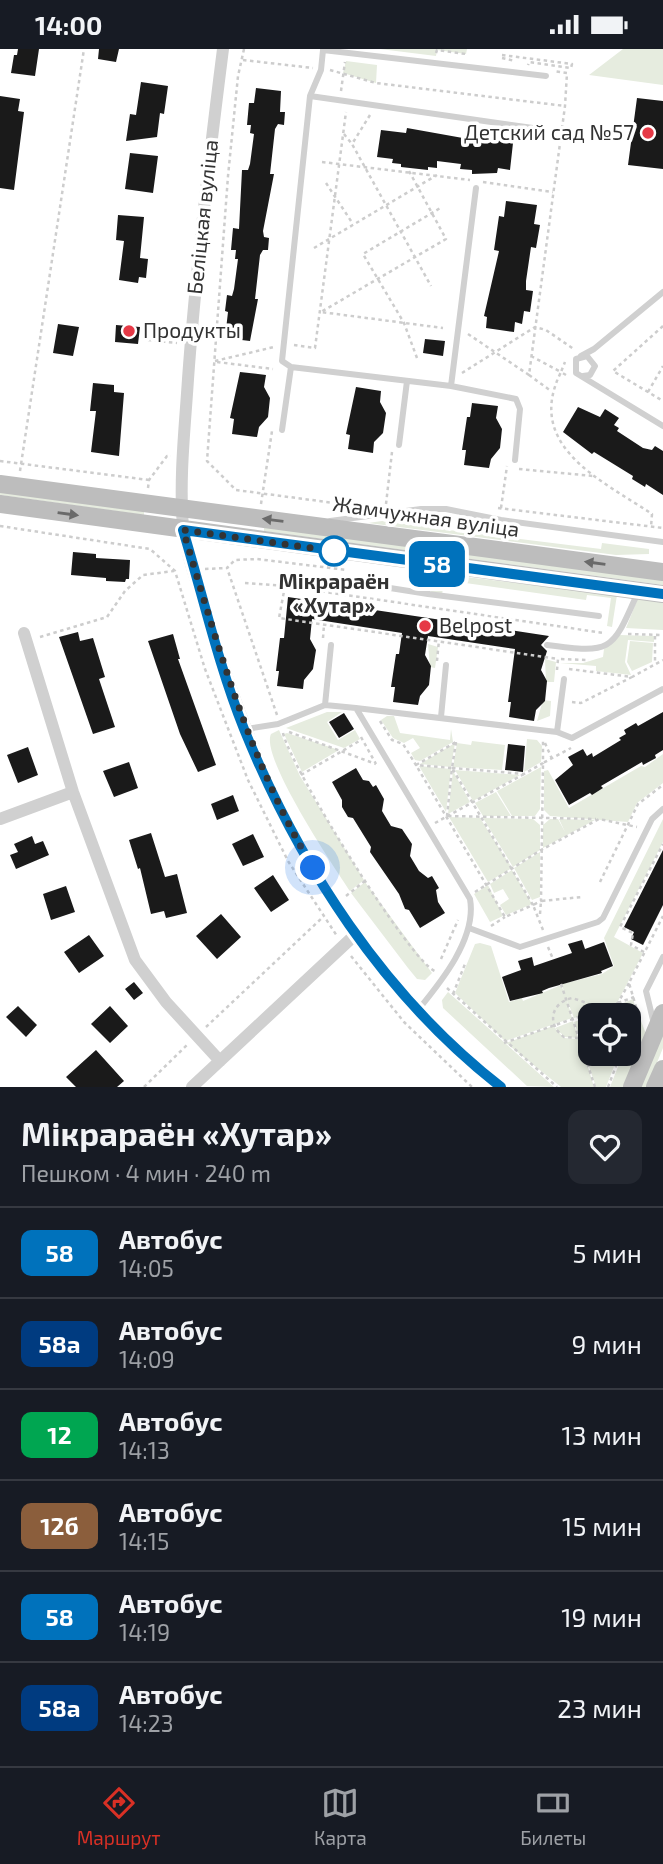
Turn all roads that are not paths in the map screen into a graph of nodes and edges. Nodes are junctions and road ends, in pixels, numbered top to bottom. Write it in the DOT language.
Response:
graph roads {
  1 [pos="223,49"];
  2 [pos="321,49"];
  3 [pos="546,76"];
  4 [pos="310,96"];
  5 [pos="540,129"];
  6 [pos="476,188"];
  7 [pos="663,292"];
  8 [pos="577,353"];
  9 [pos="291,367"];
  10 [pos="583,376"];
  11 [pos="407,381"];
  12 [pos="451,386"];
  13 [pos="663,426"];
  14 [pos="282,430"];
  15 [pos="399,445"];
  16 [pos="515,460"];
  17 [pos="0,484"];
  18 [pos="0,504"];
  19 [pos="183,507"];
  20 [pos="304,524"];
  21 [pos="183,530"];
  22 [pos="663,542"];
  23 [pos="420,562"];
  24 [pos="663,572"];
  25 [pos="390,588"];
  26 [pos="638,591"];
  27 [pos="428,594"];
  28 [pos="663,594"];
  29 [pos="599,616"];
  30 [pos="25,637"];
  31 [pos="331,645"];
  32 [pos="547,645"];
  33 [pos="446,665"];
  34 [pos="560,679"];
  35 [pos="663,689"];
  36 [pos="325,705"];
  37 [pos="356,708"];
  38 [pos="441,717"];
  39 [pos="244,729"];
  40 [pos="557,732"];
  41 [pos="74,792"];
  42 [pos="663,809"];
  43 [pos="0,819"];
  44 [pos="469,928"];
  45 [pos="357,933"];
  46 [pos="663,957"];
  47 [pos="418,1010"];
  48 [pos="659,1021"];
  49 [pos="220,1061"];
  50 [pos="663,1069"];
  51 [pos="191,1087"];
  52 [pos="501,1087"];
  53 [pos="632,1087"];
  54 [pos="655,1087"];
  1 -- 19 [label="street, Беліцкая вуліца"];
  2 -- 3 [label="lane"];
  2 -- 4 [label="lane"];
  4 -- 5 [label="lane"];
  4 -- 9 [label="lane"];
  6 -- 12 [label="lane"];
  7 -- 8 [label="lane"];
  8 -- 10 [label="lane"];
  8 -- 10 [label="lane"];
  9 -- 11 [label="lane"];
  9 -- 14 [label="lane"];
  10 -- 13 [label="lane"];
  11 -- 12 [label="lane"];
  11 -- 15 [label="lane"];
  12 -- 16 [label="lane"];
  17 -- 19 [label="main road, Жамчужная вуліца"];
  18 -- 21 [label="main road, one-way"];
  20 -- 19 [label="main road, Жамчужная вуліца, one-way"];
  19 -- 21 [label="street, Беліцкая вуліца"];
  20 -- 22 [label="lane"];
  24 -- 20 [label="main road, Жамчужная вуліца, one-way"];
  21 -- 23 [label="main road"];
  21 -- 39 [label="street, Беліцкая вуліца"];
  23 -- 26 [label="main road"];
  23 -- 27 [label="lane"];
  25 -- 27 [label="lane"];
  26 -- 28 [label="main road"];
  26 -- 32 [label="lane"];
  27 -- 29 [label="lane"];
  30 -- 41 [label="street"];
  31 -- 36 [label="lane"];
  33 -- 38 [label="lane"];
  34 -- 40 [label="lane"];
  35 -- 40 [label="lane"];
  36 -- 37 [label="lane"];
  36 -- 39 [label="lane"];
  37 -- 38 [label="lane"];
  37 -- 44 [label="lane"];
  38 -- 40 [label="lane"];
  39 -- 45 [label="street, Беліцкая вуліца"];
  41 -- 43 [label="street"];
  41 -- 49 [label="street"];
  42 -- 44 [label="lane"];
  44 -- 47 [label="lane"];
  45 -- 47 [label="street, Беліцкая вуліца"];
  45 -- 49 [label="street"];
  46 -- 48 [label="lane"];
  47 -- 52 [label="street, Беліцкая вуліца"];
  48 -- 53 [label="main road"];
  49 -- 51 [label="street"];
  50 -- 54 [label="main road"];
}
